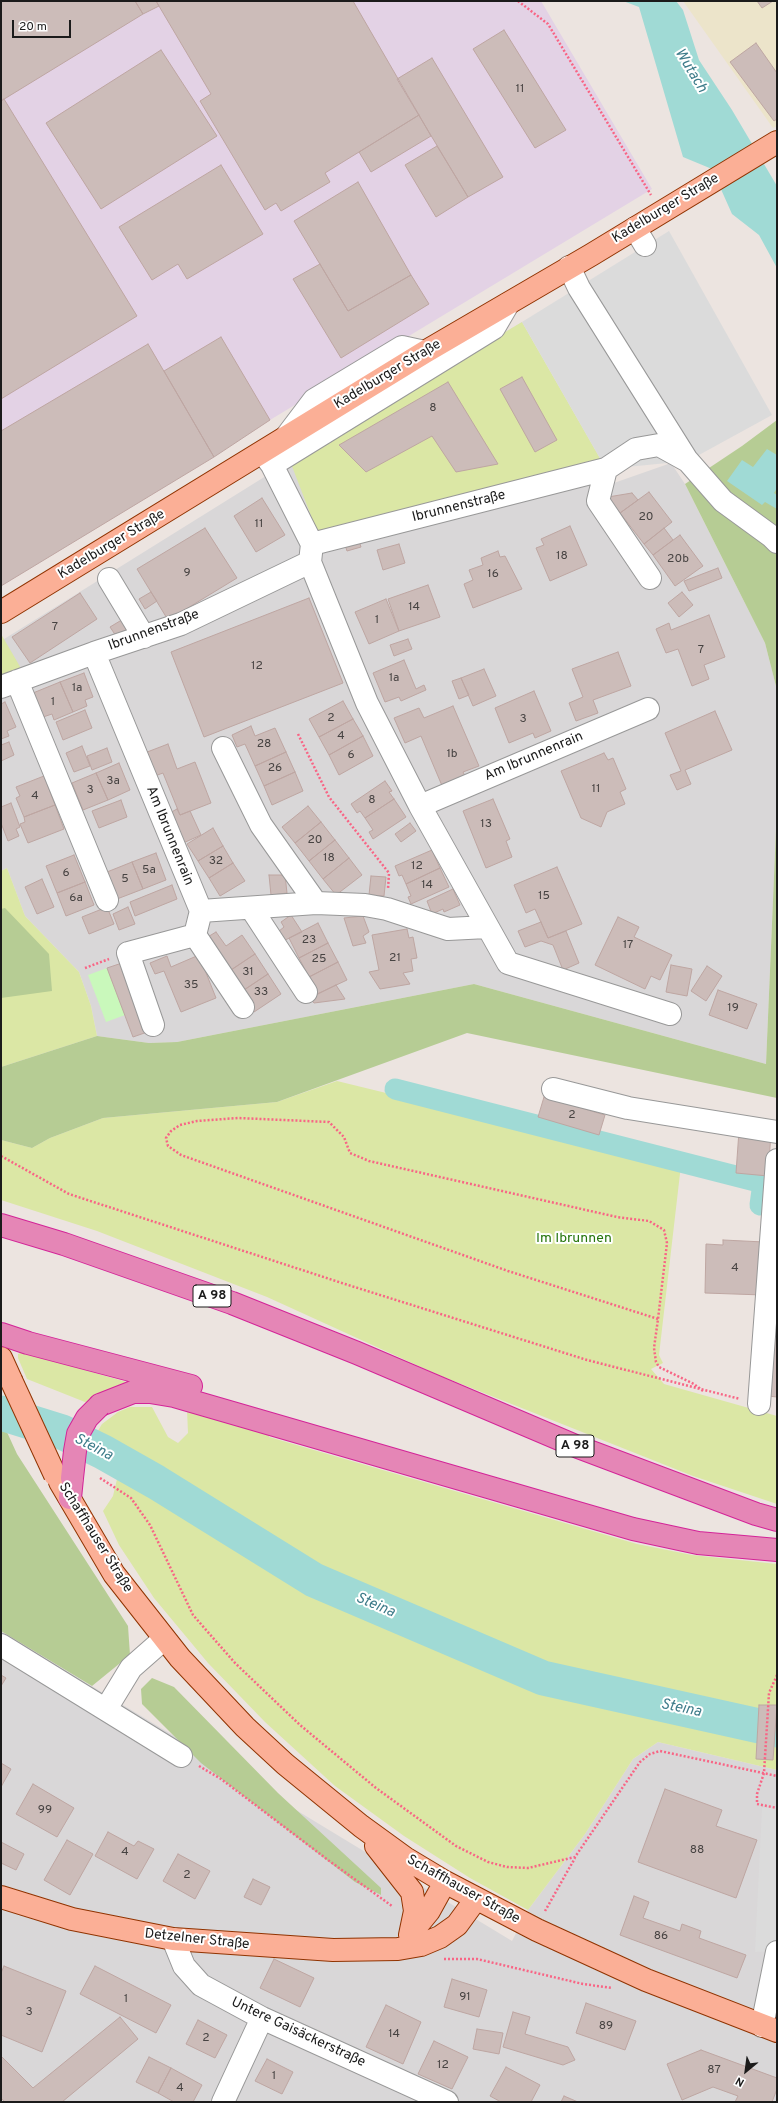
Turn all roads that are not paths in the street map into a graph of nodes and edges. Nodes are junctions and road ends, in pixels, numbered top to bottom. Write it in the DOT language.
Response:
graph roads {
  1 [pos="777,142"];
  2 [pos="569,267"];
  3 [pos="508,304"];
  4 [pos="268,459"];
  5 [pos="688,461"];
  6 [pos="606,469"];
  7 [pos="777,542"];
  8 [pos="311,553"];
  9 [pos="650,578"];
  10 [pos="109,579"];
  11 [pos="1,612"];
  12 [pos="144,637"];
  13 [pos="94,653"];
  14 [pos="9,684"];
  15 [pos="648,708"];
  16 [pos="223,748"];
  17 [pos="420,806"];
  18 [pos="107,900"];
  19 [pos="316,903"];
  20 [pos="251,908"];
  21 [pos="201,911"];
  22 [pos="487,926"];
  23 [pos="195,935"];
  24 [pos="306,992"];
  25 [pos="243,1007"];
  26 [pos="670,1014"];
  27 [pos="153,1025"];
  28 [pos="553,1089"];
  29 [pos="777,1132"];
  30 [pos="777,1160"];
  31 [pos="1,1225"];
  32 [pos="1,1334"];
  33 [pos="1,1358"];
  34 [pos="759,1404"];
  35 [pos="66,1484"];
  36 [pos="569,1509"];
  37 [pos="777,1520"];
  38 [pos="777,1550"];
  39 [pos="164,1639"];
  40 [pos="1,1645"];
  41 [pos="106,1710"];
  42 [pos="181,1756"];
  43 [pos="361,1826"];
  44 [pos="445,1882"];
  45 [pos="1,1897"];
  46 [pos="476,1899"];
  47 [pos="173,1939"];
  48 [pos="404,1942"];
  49 [pos="777,1952"];
  50 [pos="262,2018"];
  51 [pos="769,2029"];
  52 [pos="223,2102"];
  53 [pos="447,2102"];
  1 -- 2 [label="main road, Kadelburger Straße"];
  2 -- 3 [label="main road, Kadelburger Straße"];
  2 -- 5 [label="street"];
  3 -- 4 [label="main road, Kadelburger Straße"];
  3 -- 4 [label="street"];
  4 -- 8 [label="street"];
  4 -- 11 [label="main road, Kadelburger Straße"];
  5 -- 6 [label="street"];
  5 -- 7 [label="street"];
  6 -- 8 [label="street, Ibrunnenstraße"];
  6 -- 9 [label="street"];
  8 -- 12 [label="street, Ibrunnenstraße"];
  8 -- 17 [label="street"];
  10 -- 12 [label="street"];
  12 -- 13 [label="street, Ibrunnenstraße"];
  13 -- 14 [label="street, Ibrunnenstraße"];
  13 -- 21 [label="street, Am Ibrunnenrain"];
  14 -- 18 [label="street, Ibrunnenstraße"];
  15 -- 17 [label="street, Am Ibrunnenrain"];
  16 -- 19 [label="street"];
  17 -- 22 [label="street"];
  19 -- 20 [label="street"];
  19 -- 22 [label="street"];
  20 -- 21 [label="street"];
  20 -- 24 [label="street"];
  21 -- 23 [label="street"];
  22 -- 26 [label="street"];
  23 -- 25 [label="street"];
  23 -- 27 [label="street"];
  28 -- 29 [label="street"];
  30 -- 34 [label="street"];
  31 -- 37 [label="highway, A 98"];
  32 -- 36 [label="highway"];
  33 -- 35 [label="main road, Schaffhauser Straße, bridge"];
  35 -- 36 [label="highway, bridge"];
  35 -- 39 [label="main road, Schaffhauser Straße"];
  36 -- 38 [label="highway"];
  39 -- 41 [label="street"];
  39 -- 43 [label="main road, Schaffhauser Straße"];
  40 -- 41 [label="street"];
  41 -- 42 [label="street"];
  43 -- 44 [label="main road, Schaffhauser Straße"];
  43 -- 48 [label="main road"];
  44 -- 46 [label="main road, Schaffhauser Straße"];
  44 -- 48 [label="main road"];
  45 -- 47 [label="main road, Detzelner Straße"];
  46 -- 48 [label="main road, Detzelner Straße"];
  46 -- 51 [label="main road, Schaffhauser Straße"];
  47 -- 48 [label="main road, Detzelner Straße"];
  47 -- 50 [label="street, Untere Gaisäckerstraße"];
  49 -- 51 [label="street"];
  50 -- 52 [label="street"];
  50 -- 53 [label="street, Untere Gaisäckerstraße"];
}
